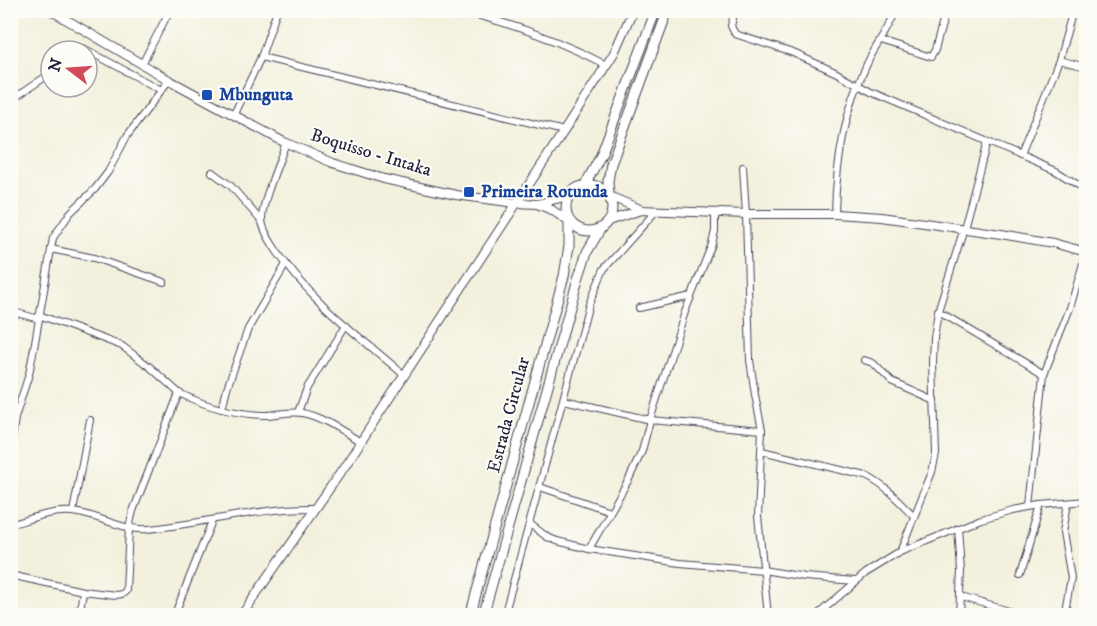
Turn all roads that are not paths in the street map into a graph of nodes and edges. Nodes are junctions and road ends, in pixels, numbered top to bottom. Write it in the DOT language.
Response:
graph roads {
  1 [pos="170,10"];
  2 [pos="276,10"];
  3 [pos="458,10"];
  4 [pos="633,10"];
  5 [pos="656,10"];
  6 [pos="668,10"];
  7 [pos="735,10"];
  8 [pos="896,10"];
  9 [pos="946,10"];
  10 [pos="1073,10"];
  11 [pos="53,11"];
  12 [pos="881,41"];
  13 [pos="99,55"];
  14 [pos="261,57"];
  15 [pos="1059,60"];
  16 [pos="142,64"];
  17 [pos="606,65"];
  18 [pos="1086,67"];
  19 [pos="169,80"];
  20 [pos="39,81"];
  21 [pos="858,84"];
  22 [pos="161,90"];
  23 [pos="10,101"];
  24 [pos="234,114"];
  25 [pos="564,131"];
  26 [pos="286,142"];
  27 [pos="987,142"];
  28 [pos="1020,156"];
  29 [pos="743,167"];
  30 [pos="213,172"];
  31 [pos="581,186"];
  32 [pos="1086,190"];
  33 [pos="609,196"];
  34 [pos="516,203"];
  35 [pos="537,204"];
  36 [pos="641,210"];
  37 [pos="656,211"];
  38 [pos="715,213"];
  39 [pos="746,214"];
  40 [pos="836,214"];
  41 [pos="262,222"];
  42 [pos="569,222"];
  43 [pos="604,224"];
  44 [pos="964,228"];
  45 [pos="51,249"];
  46 [pos="1086,253"];
  47 [pos="286,264"];
  48 [pos="164,282"];
  49 [pos="691,296"];
  50 [pos="639,308"];
  51 [pos="10,311"];
  52 [pos="938,311"];
  53 [pos="39,317"];
  54 [pos="346,325"];
  55 [pos="864,360"];
  56 [pos="1044,374"];
  57 [pos="404,375"];
  58 [pos="178,393"];
  59 [pos="564,400"];
  60 [pos="935,401"];
  61 [pos="222,409"];
  62 [pos="298,412"];
  63 [pos="90,420"];
  64 [pos="650,420"];
  65 [pos="762,430"];
  66 [pos="361,442"];
  67 [pos="11,450"];
  68 [pos="762,451"];
  69 [pos="540,487"];
  70 [pos="1086,501"];
  71 [pos="1068,503"];
  72 [pos="1041,505"];
  73 [pos="1030,507"];
  74 [pos="316,508"];
  75 [pos="610,511"];
  76 [pos="73,512"];
  77 [pos="914,516"];
  78 [pos="212,521"];
  79 [pos="530,524"];
  80 [pos="10,525"];
  81 [pos="129,528"];
  82 [pos="958,528"];
  83 [pos="589,549"];
  84 [pos="900,552"];
  85 [pos="763,570"];
  86 [pos="10,575"];
  87 [pos="1020,575"];
  88 [pos="855,581"];
  89 [pos="83,591"];
  90 [pos="961,597"];
  91 [pos="79,615"];
  92 [pos="174,615"];
  93 [pos="241,615"];
  94 [pos="470,615"];
  95 [pos="483,615"];
  96 [pos="504,615"];
  97 [pos="768,615"];
  98 [pos="816,615"];
  99 [pos="959,615"];
  100 [pos="1017,615"];
  101 [pos="1064,615"];
  1 -- 16 [label="street"];
  2 -- 14 [label="street"];
  3 -- 17 [label="street"];
  4 -- 17 [label="street"];
  5 -- 31 [label="main road"];
  6 -- 33 [label="main road"];
  7 -- 21 [label="street"];
  8 -- 12 [label="street"];
  9 -- 12 [label="street"];
  10 -- 15 [label="street"];
  11 -- 16 [label="street, Boquisso - Intaka"];
  12 -- 21 [label="street"];
  13 -- 22 [label="street"];
  14 -- 24 [label="street"];
  14 -- 25 [label="street"];
  15 -- 18 [label="street"];
  15 -- 28 [label="street"];
  16 -- 19 [label="street, Boquisso - Intaka"];
  17 -- 25 [label="street"];
  19 -- 22 [label="street"];
  19 -- 24 [label="street, Boquisso - Intaka"];
  20 -- 23 [label="street"];
  21 -- 27 [label="street"];
  21 -- 40 [label="street"];
  22 -- 45 [label="street"];
  24 -- 26 [label="street, Boquisso - Intaka"];
  25 -- 34 [label="street"];
  26 -- 34 [label="street, Boquisso - Intaka"];
  26 -- 41 [label="street"];
  27 -- 28 [label="street"];
  27 -- 44 [label="street"];
  28 -- 32 [label="street"];
  29 -- 39 [label="street"];
  30 -- 41 [label="street"];
  31 -- 33 [label="main road"];
  31 -- 35 [label="street"];
  31 -- 42 [label="main road"];
  33 -- 36 [label="street"];
  33 -- 43 [label="main road"];
  34 -- 35 [label="street, Boquisso - Intaka"];
  34 -- 57 [label="street"];
  35 -- 42 [label="street"];
  36 -- 37 [label="street"];
  36 -- 43 [label="street"];
  37 -- 38 [label="street"];
  37 -- 59 [label="street"];
  38 -- 39 [label="street"];
  38 -- 49 [label="street"];
  39 -- 40 [label="street"];
  39 -- 65 [label="street"];
  40 -- 44 [label="street"];
  41 -- 47 [label="street"];
  42 -- 43 [label="main road"];
  42 -- 94 [label="main road, Estrada Circular"];
  43 -- 95 [label="main road, Estrada Circular"];
  44 -- 46 [label="street"];
  44 -- 52 [label="street"];
  45 -- 48 [label="street"];
  45 -- 53 [label="street"];
  46 -- 56 [label="street"];
  47 -- 54 [label="street"];
  47 -- 61 [label="street"];
  49 -- 50 [label="street"];
  49 -- 64 [label="street"];
  51 -- 53 [label="street"];
  52 -- 56 [label="street"];
  52 -- 60 [label="street"];
  53 -- 58 [label="street"];
  53 -- 67 [label="street"];
  54 -- 57 [label="street"];
  54 -- 62 [label="street"];
  55 -- 60 [label="street"];
  56 -- 73 [label="street"];
  57 -- 66 [label="street"];
  58 -- 61 [label="street"];
  58 -- 81 [label="street"];
  59 -- 64 [label="street"];
  59 -- 69 [label="street"];
  60 -- 77 [label="street"];
  61 -- 62 [label="street"];
  62 -- 66 [label="street"];
  63 -- 76 [label="street"];
  64 -- 65 [label="street"];
  64 -- 75 [label="street"];
  65 -- 68 [label="street"];
  66 -- 74 [label="street"];
  68 -- 77 [label="street"];
  68 -- 85 [label="street"];
  69 -- 75 [label="street"];
  69 -- 79 [label="street"];
  70 -- 71 [label="street"];
  71 -- 72 [label="street"];
  71 -- 101 [label="street"];
  72 -- 73 [label="street"];
  72 -- 87 [label="street"];
  73 -- 82 [label="street"];
  74 -- 78 [label="street"];
  74 -- 93 [label="street"];
  75 -- 83 [label="street"];
  76 -- 80 [label="street"];
  76 -- 81 [label="street"];
  77 -- 84 [label="street"];
  78 -- 81 [label="street"];
  78 -- 92 [label="street"];
  79 -- 83 [label="street"];
  79 -- 96 [label="street"];
  81 -- 89 [label="street"];
  82 -- 84 [label="street"];
  82 -- 90 [label="street"];
  83 -- 85 [label="street"];
  84 -- 88 [label="street"];
  85 -- 88 [label="street"];
  85 -- 97 [label="street"];
  86 -- 89 [label="street"];
  88 -- 98 [label="street"];
  89 -- 91 [label="street"];
  90 -- 99 [label="street"];
  90 -- 100 [label="street"];
}
